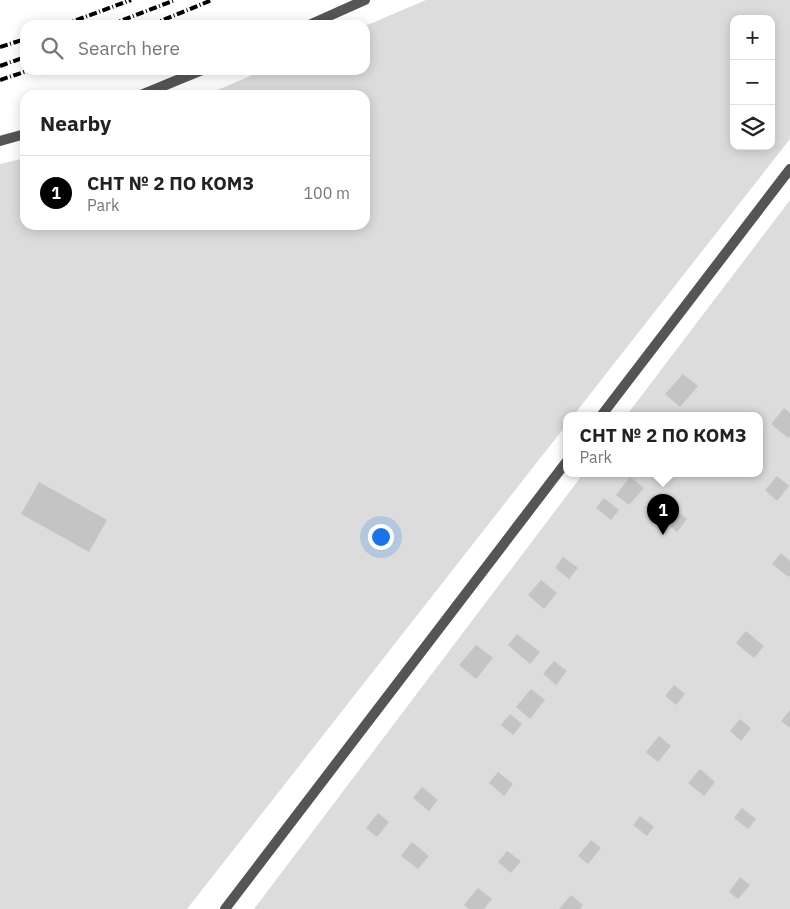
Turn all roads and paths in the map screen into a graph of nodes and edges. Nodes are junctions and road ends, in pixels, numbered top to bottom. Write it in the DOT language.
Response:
graph roads {
  1 [pos="364,0"];
  2 [pos="320,20"];
  3 [pos="190,75"];
  4 [pos="153,90"];
  5 [pos="20,135"];
  6 [pos="0,141"];
  7 [pos="790,169"];
  8 [pos="604,412"];
  9 [pos="563,466"];
  10 [pos="225,909"];
  1 -- 2 [label="street"];
  3 -- 4 [label="street"];
  5 -- 6 [label="street"];
  7 -- 8 [label="street"];
  9 -- 10 [label="street"];
}
